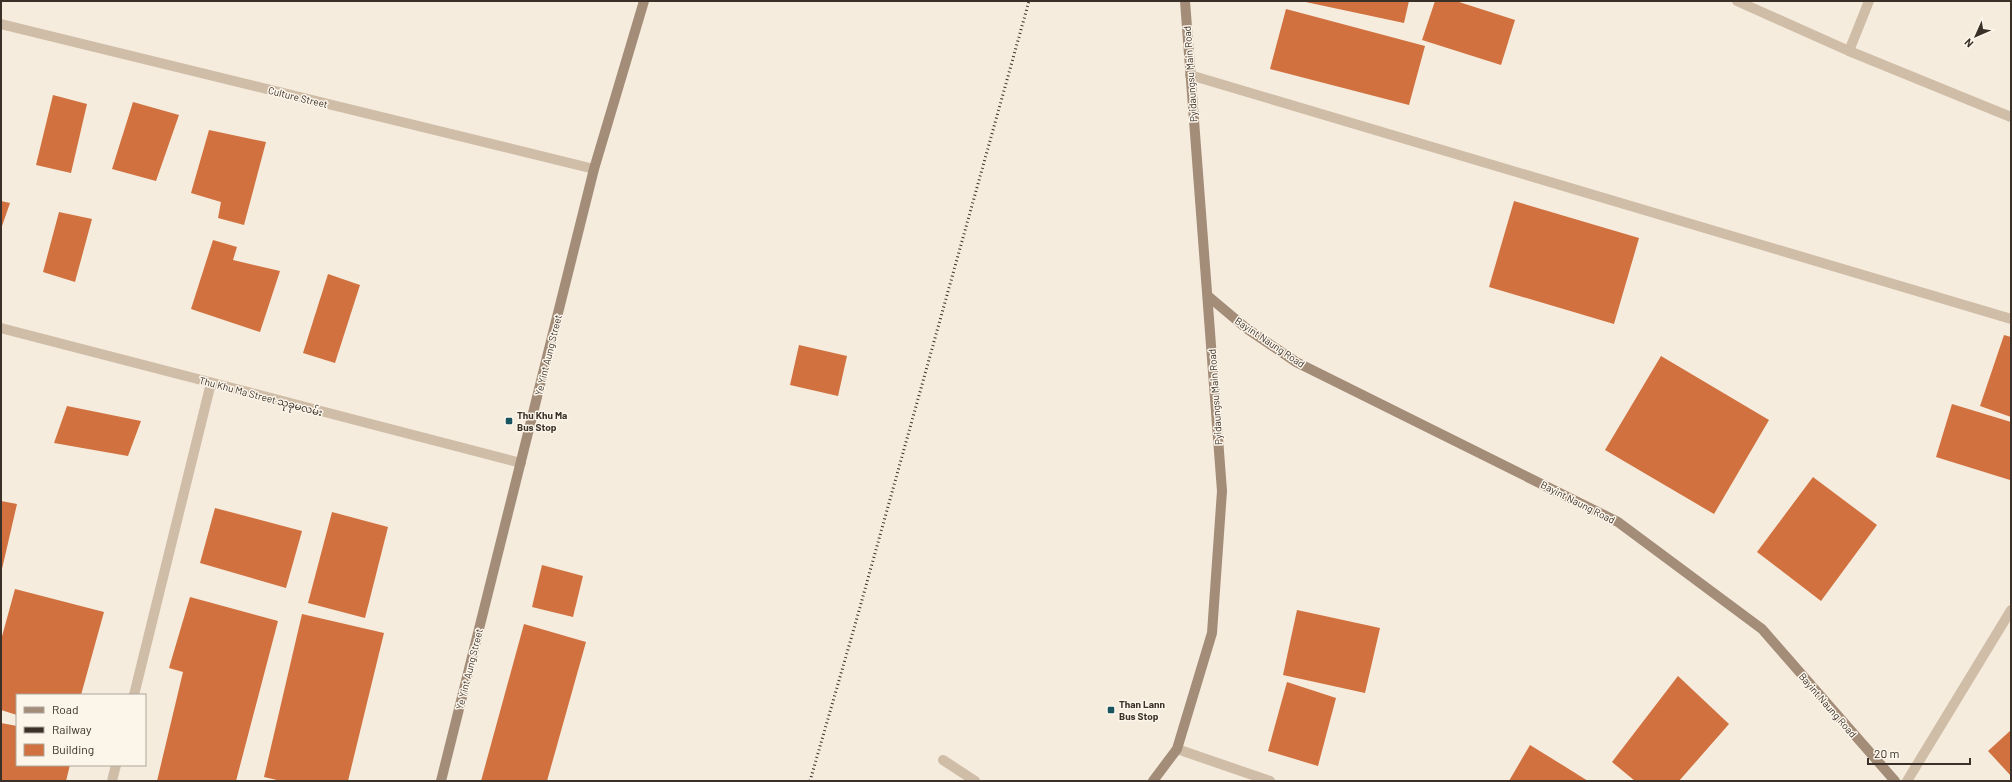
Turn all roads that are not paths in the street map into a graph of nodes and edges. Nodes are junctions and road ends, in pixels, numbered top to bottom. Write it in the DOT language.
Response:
graph roads {
  1 [pos="644,1"];
  2 [pos="1185,1"];
  3 [pos="1737,1"];
  4 [pos="1869,1"];
  5 [pos="1,24"];
  6 [pos="1849,50"];
  7 [pos="1190,75"];
  8 [pos="2011,117"];
  9 [pos="594,169"];
  10 [pos="1208,296"];
  11 [pos="2011,319"];
  12 [pos="1,328"];
  13 [pos="211,383"];
  14 [pos="521,463"];
  15 [pos="2011,610"];
  16 [pos="134,694"];
  17 [pos="1177,749"];
  18 [pos="943,760"];
  19 [pos="116,766"];
  20 [pos="112,781"];
  21 [pos="441,781"];
  22 [pos="975,781"];
  23 [pos="1153,781"];
  24 [pos="1270,781"];
  25 [pos="1894,781"];
  26 [pos="1907,781"];
  1 -- 9 [label="main road, Ye Yint Aung Street"];
  2 -- 7 [label="main road, Pyidaungsu Main Road"];
  3 -- 6 [label="street"];
  4 -- 6 [label="street"];
  5 -- 9 [label="street, Culture Street"];
  6 -- 8 [label="street"];
  7 -- 10 [label="main road, Pyidaungsu Main Road"];
  7 -- 11 [label="street"];
  9 -- 14 [label="main road, Ye Yint Aung Street"];
  10 -- 17 [label="main road, Pyidaungsu Main Road"];
  10 -- 25 [label="main road, Bayint Naung Road"];
  12 -- 13 [label="street, Thu Khu Ma Street သုခုမလမ်း"];
  13 -- 14 [label="street, Thu Khu Ma Street သုခုမလမ်း"];
  13 -- 16 [label="street"];
  14 -- 21 [label="main road, Ye Yint Aung Street"];
  15 -- 26 [label="street"];
  17 -- 23 [label="main road, Pyidaungsu Main Road"];
  17 -- 24 [label="street"];
  18 -- 22 [label="street"];
  19 -- 20 [label="street"];
}
